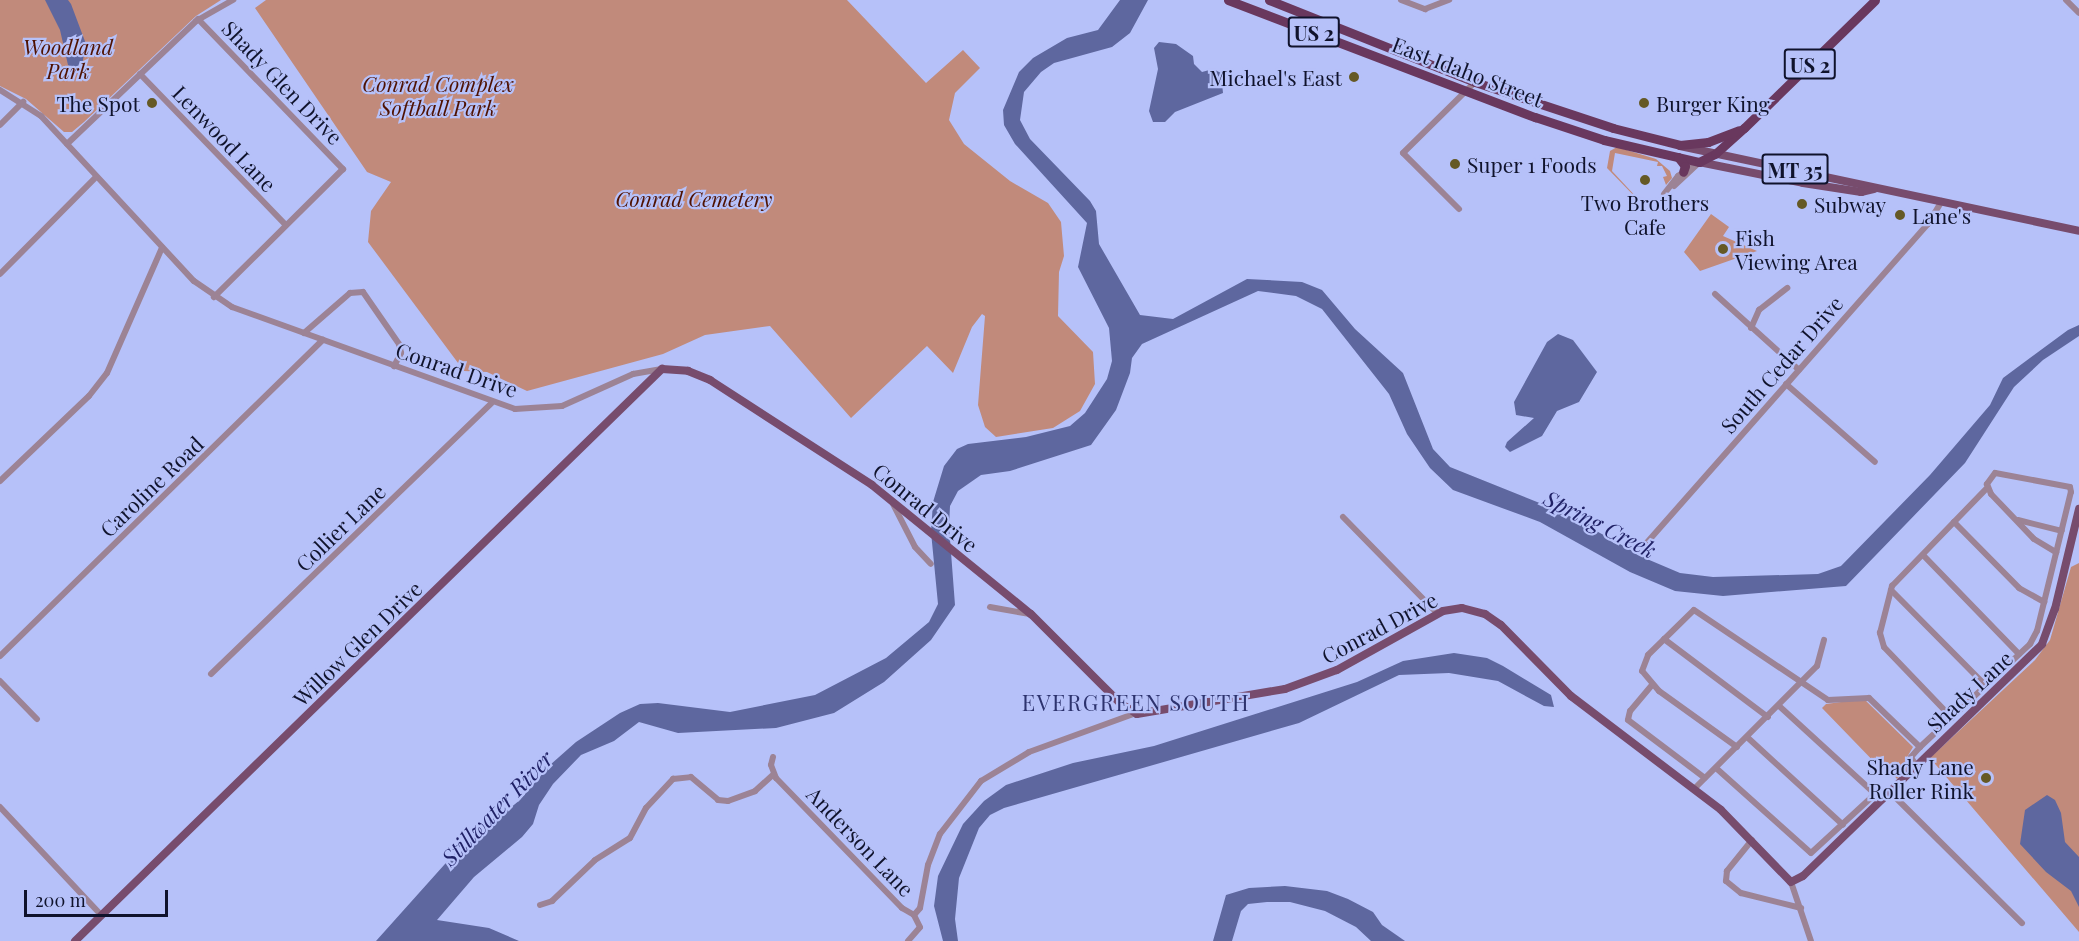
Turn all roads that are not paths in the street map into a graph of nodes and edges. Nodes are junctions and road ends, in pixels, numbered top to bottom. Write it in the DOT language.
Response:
graph roads {
  1 [pos="233,0"];
  2 [pos="1269,0"];
  3 [pos="1401,0"];
  4 [pos="1449,0"];
  5 [pos="1875,0"];
  6 [pos="2066,0"];
  7 [pos="1233,1"];
  8 [pos="2079,13"];
  9 [pos="198,19"];
  10 [pos="140,74"];
  11 [pos="1475,82"];
  12 [pos="0,90"];
  13 [pos="1466,90"];
  14 [pos="23,102"];
  15 [pos="1535,117"];
  16 [pos="0,125"];
  17 [pos="1744,128"];
  18 [pos="1610,133"];
  19 [pos="67,144"];
  20 [pos="1673,144"];
  21 [pos="1715,154"];
  22 [pos="1678,157"];
  23 [pos="1699,162"];
  24 [pos="1683,172"];
  25 [pos="96,177"];
  26 [pos="1874,189"];
  27 [pos="1942,201"];
  28 [pos="1459,209"];
  29 [pos="286,225"];
  30 [pos="2079,231"];
  31 [pos="162,248"];
  32 [pos="0,274"];
  33 [pos="1786,288"];
  34 [pos="1715,294"];
  35 [pos="214,297"];
  36 [pos="1751,328"];
  37 [pos="304,333"];
  38 [pos="323,340"];
  39 [pos="394,366"];
  40 [pos="662,369"];
  41 [pos="1799,370"];
  42 [pos="1786,384"];
  43 [pos="492,403"];
  44 [pos="1875,462"];
  45 [pos="0,482"];
  46 [pos="1987,488"];
  47 [pos="884,495"];
  48 [pos="2079,509"];
  49 [pos="1343,517"];
  50 [pos="2018,520"];
  51 [pos="1954,522"];
  52 [pos="2062,531"];
  53 [pos="2059,541"];
  54 [pos="2071,545"];
  55 [pos="1643,547"];
  56 [pos="2056,552"];
  57 [pos="1923,555"];
  58 [pos="931,564"];
  59 [pos="1891,590"];
  60 [pos="2044,602"];
  61 [pos="990,607"];
  62 [pos="1437,613"];
  63 [pos="1035,618"];
  64 [pos="1664,639"];
  65 [pos="1824,640"];
  66 [pos="2019,654"];
  67 [pos="0,656"];
  68 [pos="212,674"];
  69 [pos="0,681"];
  70 [pos="1801,684"];
  71 [pos="1652,685"];
  72 [pos="1986,686"];
  73 [pos="1779,706"];
  74 [pos="1136,713"];
  75 [pos="1768,717"];
  76 [pos="1952,718"];
  77 [pos="38,719"];
  78 [pos="1748,737"];
  79 [pos="1737,747"];
  80 [pos="1920,747"];
  81 [pos="773,757"];
  82 [pos="1916,766"];
  83 [pos="1716,768"];
  84 [pos="774,774"];
  85 [pos="1705,778"];
  86 [pos="1694,789"];
  87 [pos="1890,792"];
  88 [pos="1,810"];
  89 [pos="1843,825"];
  90 [pos="1753,840"];
  91 [pos="1791,882"];
  92 [pos="540,905"];
  93 [pos="1801,908"];
  94 [pos="101,915"];
  95 [pos="914,915"];
  96 [pos="2022,923"];
  97 [pos="75,941"];
  98 [pos="908,941"];
  99 [pos="1811,941"];
  1 -- 9 [label="street"];
  2 -- 11 [label="highway, East Idaho Street / US 2"];
  3 -- 4 [label="street"];
  5 -- 17 [label="highway, US 2"];
  6 -- 8 [label="street"];
  7 -- 13 [label="highway, East Idaho Street / US 2"];
  9 -- 10 [label="street"];
  9 -- 29 [label="street, Shady Glen Drive"];
  10 -- 19 [label="street"];
  10 -- 29 [label="street, Lenwood Lane"];
  11 -- 13 [label="street"];
  11 -- 20 [label="highway, East Idaho Street / US 2"];
  12 -- 14 [label="street, Conrad Drive"];
  13 -- 15 [label="highway, East Idaho Street / US 2"];
  13 -- 28 [label="street"];
  14 -- 16 [label="street"];
  14 -- 19 [label="street, Conrad Drive"];
  15 -- 18 [label="highway"];
  15 -- 22 [label="highway, East Idaho Street / US 2"];
  17 -- 20 [label="highway, US 2"];
  17 -- 21 [label="highway, US 2"];
  19 -- 25 [label="street, Conrad Drive"];
  20 -- 21 [label="main road, East Idaho Street / MT 35"];
  21 -- 23 [label="highway, US 2"];
  21 -- 26 [label="main road, MT 35"];
  22 -- 23 [label="highway, East Idaho Street / US 2"];
  22 -- 24 [label="highway"];
  23 -- 24 [label="street"];
  23 -- 24 [label="street"];
  23 -- 26 [label="main road, MT 35"];
  25 -- 31 [label="street, Conrad Drive"];
  25 -- 32 [label="street"];
  26 -- 27 [label="main road, MT 35"];
  27 -- 30 [label="main road, MT 35"];
  27 -- 41 [label="street, South Cedar Drive"];
  29 -- 35 [label="street"];
  31 -- 35 [label="street, Conrad Drive"];
  31 -- 45 [label="street"];
  33 -- 36 [label="street"];
  34 -- 36 [label="street"];
  35 -- 37 [label="street, Conrad Drive"];
  36 -- 41 [label="street"];
  37 -- 38 [label="street, Conrad Drive"];
  37 -- 39 [label="street"];
  38 -- 39 [label="street, Conrad Drive"];
  38 -- 67 [label="street, Caroline Road"];
  39 -- 43 [label="street, Conrad Drive"];
  40 -- 43 [label="street, Conrad Drive"];
  40 -- 47 [label="main road, Conrad Drive"];
  40 -- 94 [label="main road, Willow Glen Drive"];
  41 -- 42 [label="street, South Cedar Drive"];
  42 -- 44 [label="street"];
  42 -- 55 [label="street, South Cedar Drive"];
  43 -- 68 [label="street, Collier Lane"];
  46 -- 50 [label="street"];
  46 -- 51 [label="street"];
  46 -- 52 [label="street"];
  47 -- 58 [label="street"];
  47 -- 63 [label="main road, Conrad Drive"];
  48 -- 54 [label="main road, Shady Lane"];
  49 -- 62 [label="street"];
  50 -- 52 [label="street"];
  50 -- 56 [label="street"];
  51 -- 57 [label="street"];
  51 -- 60 [label="street"];
  52 -- 53 [label="street"];
  53 -- 54 [label="street"];
  53 -- 56 [label="street"];
  54 -- 82 [label="main road, Shady Lane"];
  56 -- 60 [label="street"];
  57 -- 59 [label="street"];
  57 -- 66 [label="street"];
  59 -- 72 [label="street"];
  59 -- 76 [label="street"];
  60 -- 66 [label="street"];
  61 -- 63 [label="street"];
  62 -- 74 [label="main road, Conrad Drive"];
  62 -- 86 [label="main road, Conrad Drive"];
  63 -- 74 [label="main road, Conrad Drive"];
  64 -- 70 [label="street"];
  64 -- 71 [label="street"];
  64 -- 75 [label="street"];
  65 -- 70 [label="street"];
  66 -- 72 [label="street"];
  69 -- 77 [label="street"];
  70 -- 73 [label="street"];
  70 -- 80 [label="street"];
  71 -- 79 [label="street"];
  71 -- 85 [label="street"];
  72 -- 76 [label="street"];
  73 -- 75 [label="street"];
  73 -- 89 [label="street"];
  74 -- 95 [label="street, Anderson Lane"];
  75 -- 78 [label="street"];
  76 -- 80 [label="street"];
  78 -- 79 [label="street"];
  78 -- 89 [label="street"];
  79 -- 83 [label="street"];
  80 -- 82 [label="street"];
  81 -- 84 [label="street"];
  82 -- 87 [label="main road, Shady Lane"];
  83 -- 85 [label="street"];
  83 -- 89 [label="street"];
  84 -- 92 [label="street"];
  84 -- 95 [label="street, Anderson Lane"];
  85 -- 86 [label="street"];
  86 -- 90 [label="main road, Conrad Drive"];
  87 -- 91 [label="main road, Shady Lane"];
  87 -- 96 [label="street"];
  88 -- 94 [label="street"];
  90 -- 91 [label="main road, Conrad Drive"];
  90 -- 93 [label="street"];
  91 -- 93 [label="street"];
  93 -- 99 [label="street"];
  94 -- 97 [label="main road, Willow Glen Drive"];
  95 -- 98 [label="street"];
}
